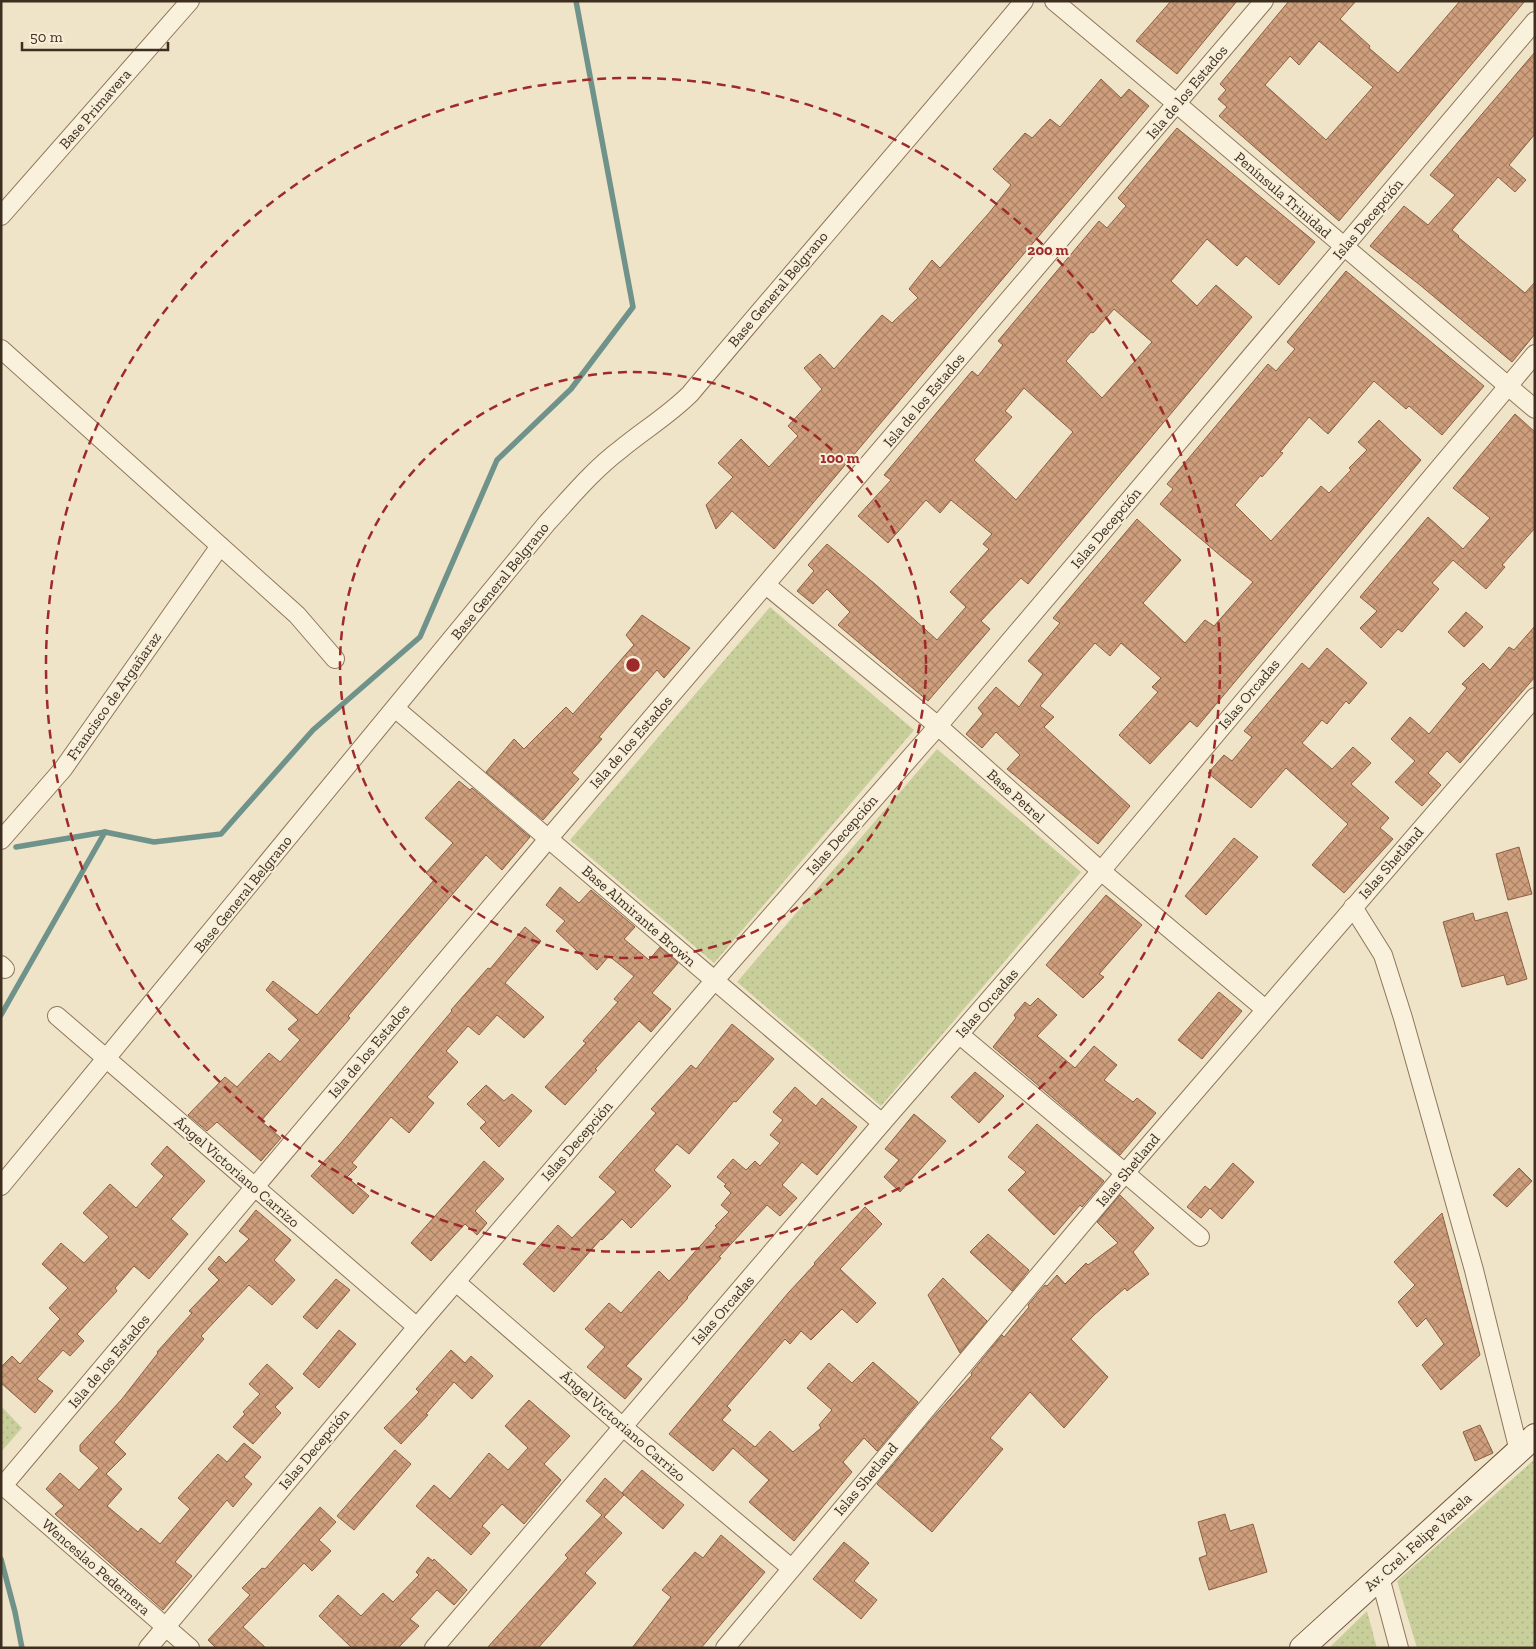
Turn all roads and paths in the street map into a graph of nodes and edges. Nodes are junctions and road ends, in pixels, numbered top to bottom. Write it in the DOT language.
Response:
graph roads {
  1 [pos="190,1"];
  2 [pos="1024,1"];
  3 [pos="1054,1"];
  4 [pos="1264,1"];
  5 [pos="1535,21"];
  6 [pos="1177,104"];
  7 [pos="1,216"];
  8 [pos="1344,247"];
  9 [pos="1,349"];
  10 [pos="1535,354"];
  11 [pos="1507,386"];
  12 [pos="1535,410"];
  13 [pos="220,546"];
  14 [pos="766,585"];
  15 [pos="335,659"];
  16 [pos="1535,696"];
  17 [pos="396,709"];
  18 [pos="938,726"];
  19 [pos="549,838"];
  20 [pos="1,840"];
  21 [pos="1101,871"];
  22 [pos="1353,907"];
  23 [pos="714,981"];
  24 [pos="1265,1009"];
  25 [pos="56,1016"];
  26 [pos="960,1035"];
  27 [pos="107,1059"];
  28 [pos="882,1123"];
  29 [pos="1125,1173"];
  30 [pos="1,1186"];
  31 [pos="254,1186"];
  32 [pos="1200,1237"];
  33 [pos="456,1282"];
  34 [pos="417,1328"];
  35 [pos="622,1427"];
  36 [pos="1527,1444"];
  37 [pos="2,1486"];
  38 [pos="791,1568"];
  39 [pos="1380,1577"];
  40 [pos="165,1627"];
  41 [pos="148,1648"];
  42 [pos="190,1648"];
  43 [pos="434,1648"];
  44 [pos="725,1648"];
  45 [pos="1302,1648"];
  46 [pos="1399,1648"];
  1 -- 7 [label="street, Base Primavera"];
  2 -- 17 [label="street, Base General Belgrano"];
  3 -- 6 [label="street, Península Trinidad"];
  4 -- 6 [label="street, Isla de los Estados"];
  5 -- 8 [label="street, Islas Decepción"];
  6 -- 8 [label="street, Península Trinidad"];
  6 -- 14 [label="street, Isla de los Estados"];
  8 -- 11 [label="street, Península Trinidad"];
  8 -- 18 [label="street, Islas Decepción"];
  9 -- 13 [label="street"];
  10 -- 11 [label="street, Islas Orcadas"];
  11 -- 12 [label="street, Península Trinidad"];
  11 -- 21 [label="street, Islas Orcadas"];
  13 -- 15 [label="street"];
  13 -- 20 [label="street, Francisco de Argañaraz"];
  14 -- 18 [label="street, Base Petrel"];
  14 -- 19 [label="street, Isla de los Estados"];
  16 -- 22 [label="street, Islas Shetland"];
  17 -- 19 [label="street, Base Almirante Brown"];
  17 -- 27 [label="street, Base General Belgrano"];
  18 -- 21 [label="street, Base Petrel"];
  18 -- 23 [label="street, Islas Decepción"];
  19 -- 23 [label="street, Base Almirante Brown"];
  19 -- 31 [label="street, Isla de los Estados"];
  21 -- 24 [label="street, Base Petrel"];
  21 -- 26 [label="street, Islas Orcadas"];
  22 -- 24 [label="street, Islas Shetland"];
  22 -- 36 [label="street"];
  23 -- 28 [label="street, Base Almirante Brown"];
  23 -- 33 [label="street, Islas Decepción"];
  24 -- 29 [label="street, Islas Shetland"];
  25 -- 27 [label="street, Ángel Victoriano Carrizo"];
  26 -- 28 [label="street, Islas Orcadas"];
  26 -- 29 [label="street"];
  27 -- 30 [label="street, Base General Belgrano"];
  27 -- 31 [label="street, Ángel Victoriano Carrizo"];
  28 -- 35 [label="street, Islas Orcadas"];
  29 -- 32 [label="street"];
  29 -- 38 [label="street, Islas Shetland"];
  31 -- 34 [label="street, Ángel Victoriano Carrizo"];
  31 -- 37 [label="street, Isla de los Estados"];
  33 -- 34 [label="street, Islas Decepción"];
  33 -- 35 [label="street, Ángel Victoriano Carrizo"];
  34 -- 40 [label="street, Islas Decepción"];
  35 -- 38 [label="street, Ángel Victoriano Carrizo"];
  35 -- 43 [label="street, Islas Orcadas"];
  36 -- 39 [label="main road, Av. Crel. Felipe Varela"];
  37 -- 40 [label="street, Wenceslao Pedernera"];
  38 -- 44 [label="street, Islas Shetland"];
  39 -- 45 [label="main road, Av. Crel. Felipe Varela"];
  39 -- 46 [label="street"];
  40 -- 41 [label="street, Islas Decepción"];
  40 -- 42 [label="street, Wenceslao Pedernera"];
}
